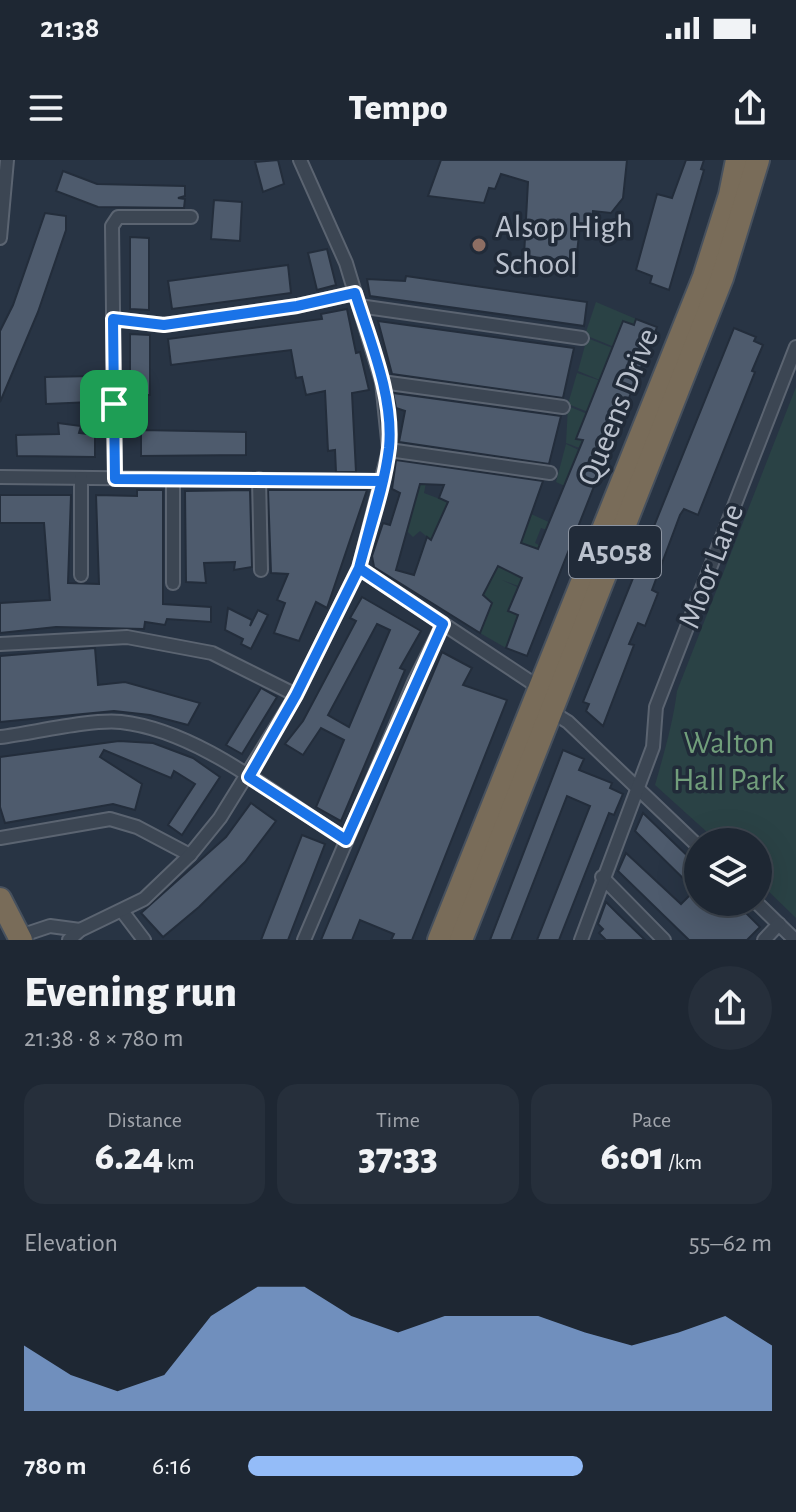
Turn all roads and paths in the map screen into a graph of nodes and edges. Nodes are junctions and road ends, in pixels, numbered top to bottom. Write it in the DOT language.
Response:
graph roads {
  1 [pos="300,160"];
  2 [pos="723,160"];
  3 [pos="737,160"];
  4 [pos="758,160"];
  5 [pos="4,163"];
  6 [pos="191,217"];
  7 [pos="0,237"];
  8 [pos="714,248"];
  9 [pos="357,300"];
  10 [pos="113,319"];
  11 [pos="582,338"];
  12 [pos="796,347"];
  13 [pos="382,382"];
  14 [pos="563,407"];
  15 [pos="389,450"];
  16 [pos="550,473"];
  17 [pos="0,477"];
  18 [pos="81,478"];
  19 [pos="115,479"];
  20 [pos="173,479"];
  21 [pos="259,479"];
  22 [pos="382,481"];
  23 [pos="359,568"];
  24 [pos="261,570"];
  25 [pos="81,575"];
  26 [pos="173,583"];
  27 [pos="443,624"];
  28 [pos="0,644"];
  29 [pos="540,688"];
  30 [pos="296,695"];
  31 [pos="552,712"];
  32 [pos="0,737"];
  33 [pos="249,777"];
  34 [pos="636,787"];
  35 [pos="684,833"];
  36 [pos="0,838"];
  37 [pos="346,840"];
  38 [pos="190,855"];
  39 [pos="602,877"];
  40 [pos="0,899"];
  41 [pos="122,911"];
  42 [pos="771,916"];
  43 [pos="779,924"];
  44 [pos="80,930"];
  45 [pos="17,939"];
  46 [pos="69,940"];
  47 [pos="144,940"];
  48 [pos="304,940"];
  49 [pos="439,940"];
  50 [pos="461,940"];
  51 [pos="581,940"];
  52 [pos="664,940"];
  53 [pos="764,940"];
  54 [pos="795,940"];
  1 -- 9 [label="street"];
  2 -- 8 [label="highway"];
  3 -- 8 [label="highway, Queens Drive / A5058"];
  4 -- 31 [label="highway, Queens Drive / A5058"];
  5 -- 7 [label="street"];
  6 -- 10 [label="street"];
  8 -- 29 [label="highway, Queens Drive / A5058"];
  9 -- 10 [label="street"];
  9 -- 11 [label="street"];
  9 -- 13 [label="street"];
  10 -- 19 [label="street"];
  12 -- 34 [label="street, Moor Lane"];
  13 -- 14 [label="street"];
  13 -- 15 [label="street"];
  15 -- 16 [label="street"];
  15 -- 22 [label="street"];
  17 -- 18 [label="street"];
  18 -- 19 [label="street"];
  18 -- 25 [label="street"];
  19 -- 20 [label="street"];
  20 -- 21 [label="street"];
  20 -- 26 [label="street"];
  21 -- 22 [label="street"];
  21 -- 24 [label="street"];
  22 -- 23 [label="street"];
  23 -- 27 [label="street"];
  23 -- 30 [label="street"];
  27 -- 29 [label="street"];
  27 -- 37 [label="street"];
  28 -- 30 [label="street"];
  29 -- 49 [label="highway, Queens Drive / A5058"];
  30 -- 33 [label="street"];
  31 -- 34 [label="street"];
  31 -- 50 [label="highway, Queens Drive / A5058"];
  32 -- 33 [label="street"];
  33 -- 37 [label="street"];
  33 -- 38 [label="street"];
  34 -- 35 [label="street"];
  34 -- 39 [label="street, Moor Lane"];
  36 -- 38 [label="street"];
  37 -- 48 [label="street"];
  38 -- 41 [label="street"];
  39 -- 51 [label="street, Moor Lane"];
  39 -- 52 [label="street"];
  40 -- 45 [label="highway"];
  41 -- 44 [label="street"];
  41 -- 47 [label="street"];
  42 -- 43 [label="street"];
  43 -- 53 [label="street"];
  43 -- 54 [label="street"];
  44 -- 45 [label="street"];
  44 -- 46 [label="street"];
}
